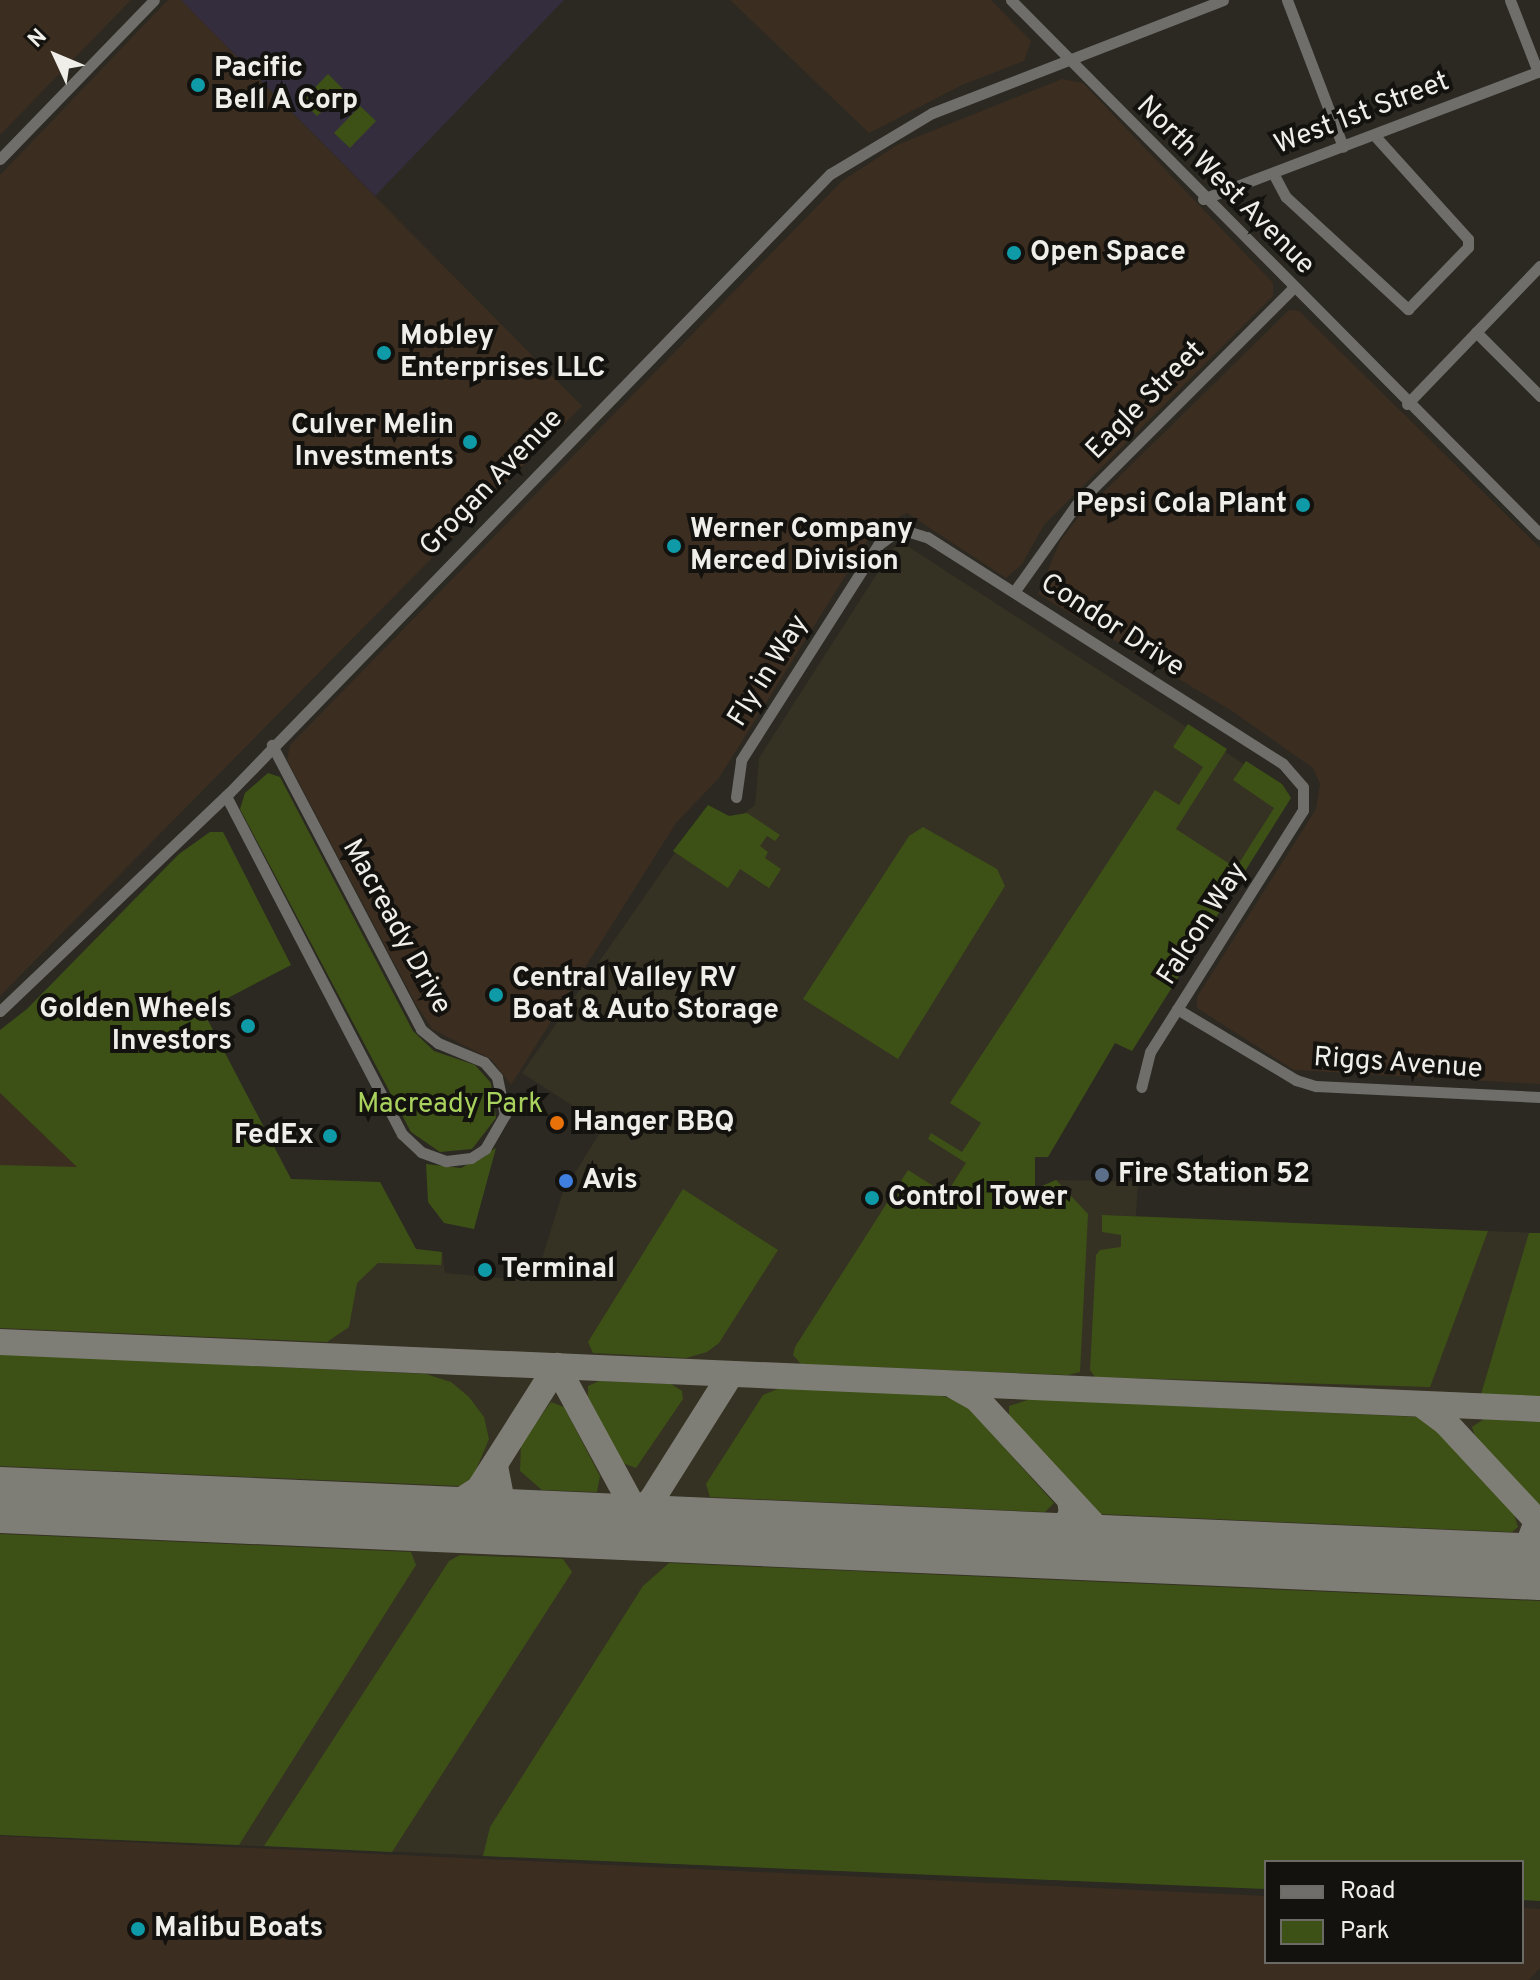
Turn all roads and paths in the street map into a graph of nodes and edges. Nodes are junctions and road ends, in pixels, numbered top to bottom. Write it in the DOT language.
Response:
graph roads {
  1 [pos="154,0"];
  2 [pos="1011,0"];
  3 [pos="1223,0"];
  4 [pos="1287,0"];
  5 [pos="1510,0"];
  6 [pos="1069,61"];
  7 [pos="1538,72"];
  8 [pos="1374,135"];
  9 [pos="1343,147"];
  10 [pos="0,159"];
  11 [pos="1273,173"];
  12 [pos="1203,199"];
  13 [pos="1540,266"];
  14 [pos="1292,289"];
  15 [pos="1476,332"];
  16 [pos="1538,389"];
  17 [pos="1407,404"];
  18 [pos="1540,534"];
  19 [pos="884,537"];
  20 [pos="1014,592"];
  21 [pos="272,745"];
  22 [pos="1303,787"];
  23 [pos="226,796"];
  24 [pos="736,797"];
  25 [pos="1177,1009"];
  26 [pos="0,1011"];
  27 [pos="1141,1087"];
  28 [pos="1540,1097"];
  1 -- 10 [label="street"];
  2 -- 6 [label="street, North West Avenue"];
  3 -- 6 [label="street, Grogan Avenue"];
  4 -- 9 [label="street"];
  5 -- 7 [label="street"];
  6 -- 12 [label="street, North West Avenue"];
  6 -- 21 [label="street, Grogan Avenue"];
  7 -- 8 [label="street, West 1st Street"];
  8 -- 9 [label="street, West 1st Street"];
  8 -- 11 [label="street"];
  9 -- 11 [label="street, West 1st Street"];
  11 -- 12 [label="street, West 1st Street"];
  12 -- 14 [label="street, North West Avenue"];
  13 -- 15 [label="street"];
  14 -- 17 [label="street, North West Avenue"];
  14 -- 20 [label="street, Eagle Street"];
  15 -- 16 [label="street"];
  15 -- 17 [label="street"];
  17 -- 18 [label="street, North West Avenue"];
  19 -- 20 [label="street, Condor Drive"];
  19 -- 24 [label="street, Fly in Way"];
  20 -- 22 [label="street, Condor Drive"];
  21 -- 23 [label="street, Grogan Avenue"];
  21 -- 23 [label="street, Macready Drive"];
  22 -- 25 [label="street, Falcon Way"];
  23 -- 26 [label="street, Grogan Avenue"];
  25 -- 27 [label="street, Falcon Way"];
  25 -- 28 [label="street, Riggs Avenue"];
}
